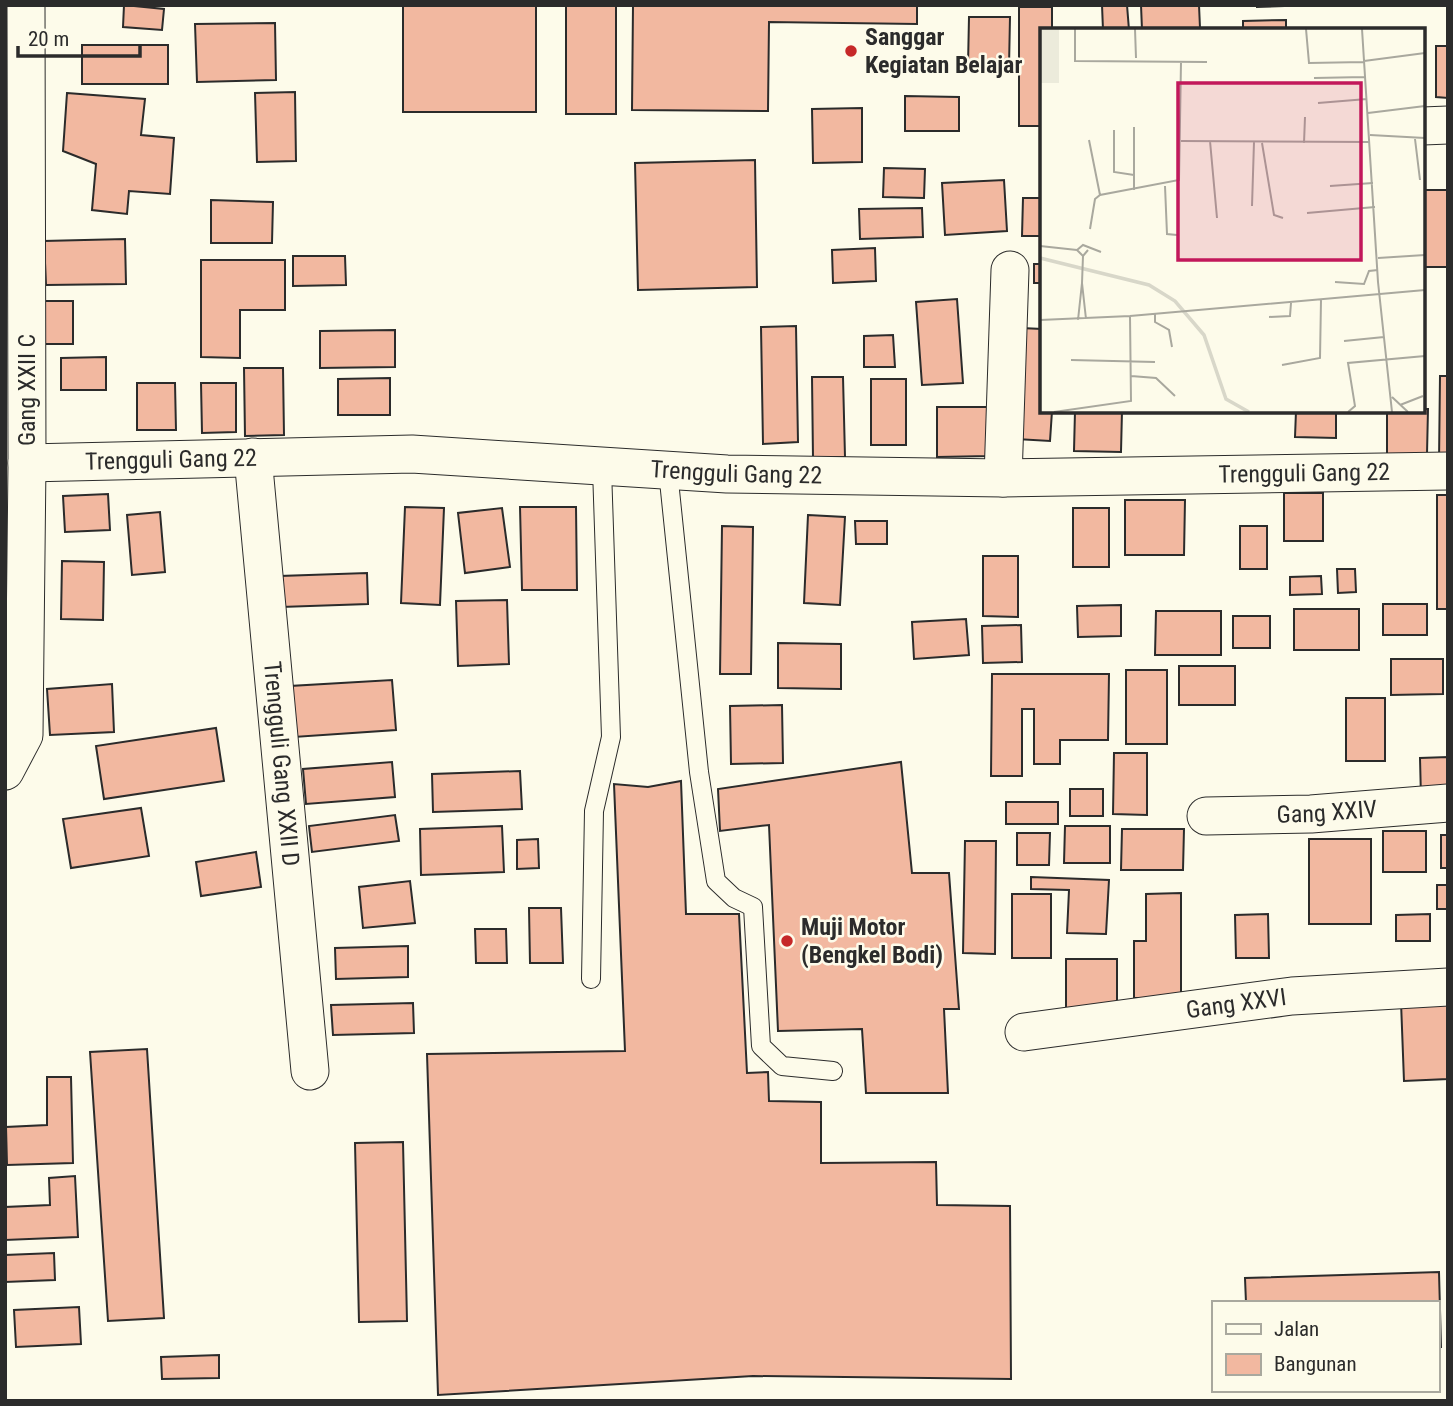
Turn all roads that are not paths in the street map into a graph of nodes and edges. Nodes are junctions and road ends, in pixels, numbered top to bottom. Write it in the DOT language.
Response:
graph roads {
  1 [pos="26,5"];
  2 [pos="1448,125"];
  3 [pos="1425,126"];
  4 [pos="1010,270"];
  5 [pos="253,457"];
  6 [pos="27,463"];
  7 [pos="602,469"];
  8 [pos="668,471"];
  9 [pos="1448,471"];
  10 [pos="1003,478"];
  11 [pos="5,771"];
  12 [pos="1448,803"];
  13 [pos="1206,816"];
  14 [pos="591,979"];
  15 [pos="1448,987"];
  16 [pos="1024,1032"];
  17 [pos="310,1071"];
  18 [pos="833,1071"];
  1 -- 6 [label="street, Gang XXII C"];
  2 -- 3 [label="street"];
  4 -- 10 [label="street"];
  5 -- 6 [label="street, Trengguli Gang 22"];
  5 -- 7 [label="street, Trengguli Gang 22"];
  5 -- 17 [label="street, Trengguli Gang XXII D"];
  6 -- 11 [label="street, Gang XXII C"];
  7 -- 8 [label="street, Trengguli Gang 22"];
  7 -- 14 [label="lane"];
  8 -- 10 [label="street, Trengguli Gang 22"];
  8 -- 18 [label="lane"];
  9 -- 10 [label="street, Trengguli Gang 22"];
  12 -- 13 [label="street, Gang XXIV"];
  15 -- 16 [label="street, Gang XXVI"];
}
